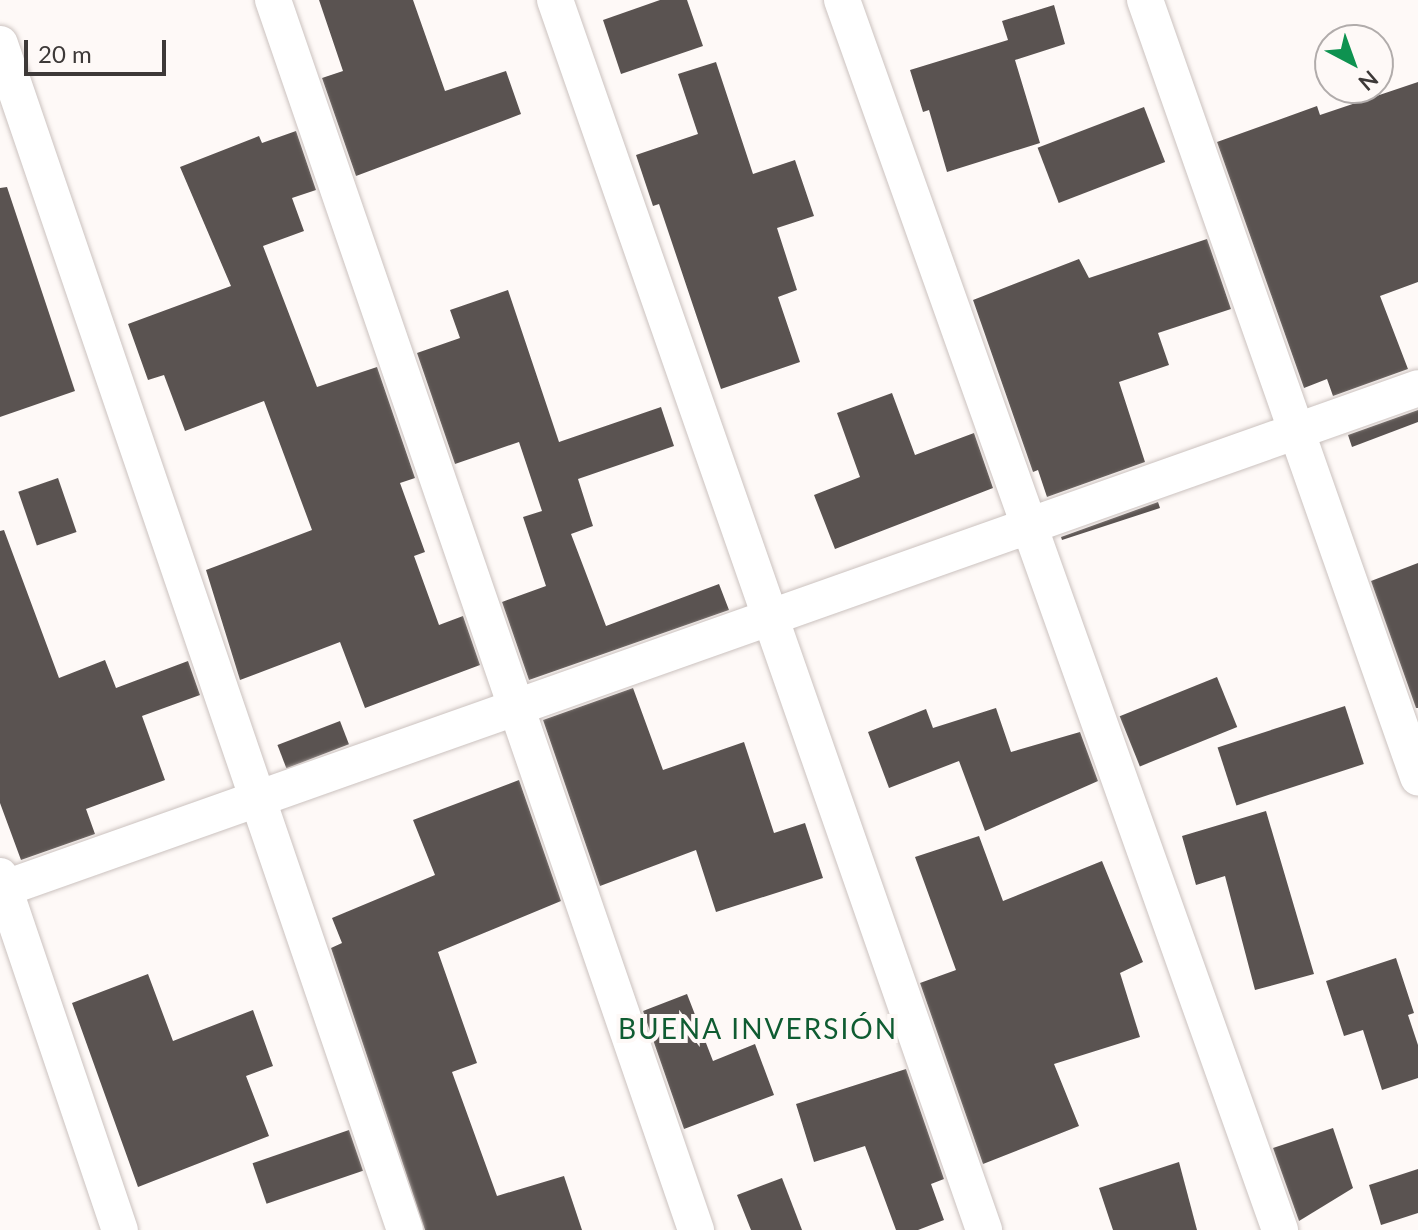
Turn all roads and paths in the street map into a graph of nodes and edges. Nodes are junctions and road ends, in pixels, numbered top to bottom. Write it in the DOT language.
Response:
graph roads {
  1 [pos="273,0"];
  2 [pos="555,0"];
  3 [pos="842,0"];
  4 [pos="1145,0"];
  5 [pos="0,44"];
  6 [pos="1418,388"];
  7 [pos="1297,432"];
  8 [pos="1029,526"];
  9 [pos="770,617"];
  10 [pos="516,708"];
  11 [pos="1418,777"];
  12 [pos="258,799"];
  13 [pos="1,885"];
  14 [pos="120,1230"];
  15 [pos="405,1230"];
  16 [pos="696,1230"];
  17 [pos="984,1230"];
  18 [pos="1280,1230"];
  1 -- 10 [label="street"];
  2 -- 9 [label="street"];
  3 -- 8 [label="street"];
  4 -- 7 [label="street"];
  5 -- 12 [label="street"];
  6 -- 7 [label="street"];
  7 -- 8 [label="street"];
  7 -- 11 [label="street"];
  8 -- 9 [label="street"];
  8 -- 18 [label="street"];
  9 -- 10 [label="street"];
  9 -- 17 [label="street"];
  10 -- 12 [label="street"];
  10 -- 16 [label="street"];
  12 -- 13 [label="street"];
  12 -- 15 [label="street"];
  13 -- 14 [label="street"];
}
